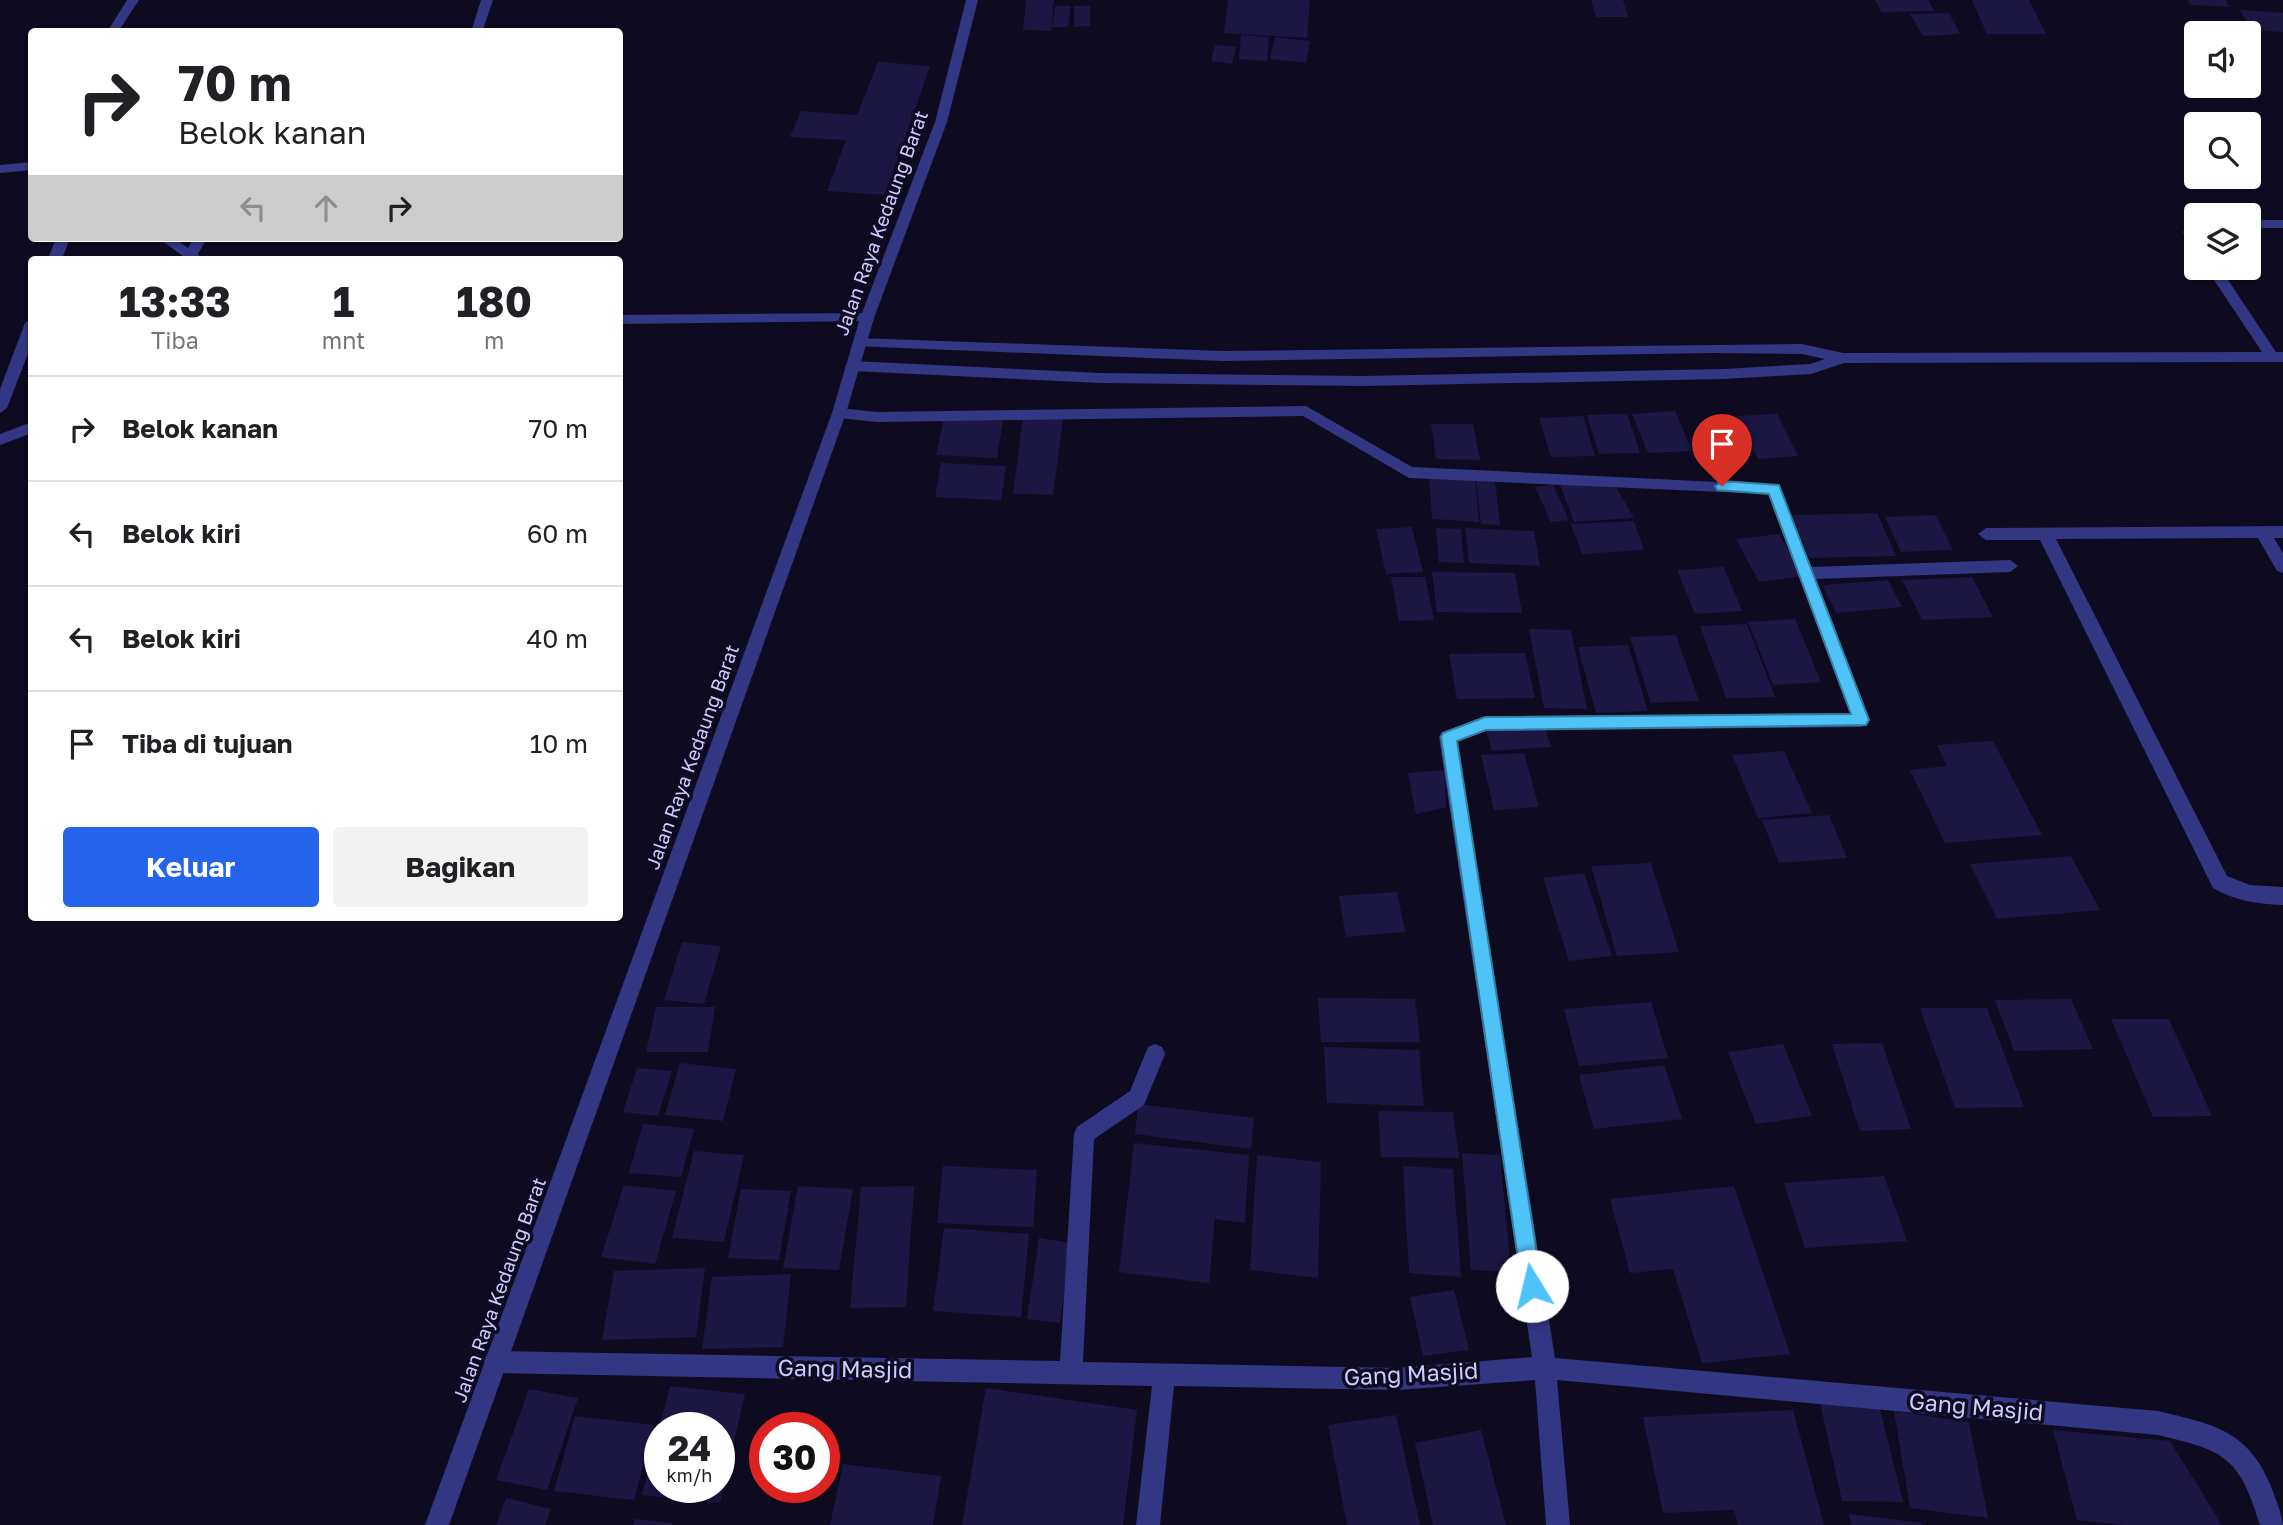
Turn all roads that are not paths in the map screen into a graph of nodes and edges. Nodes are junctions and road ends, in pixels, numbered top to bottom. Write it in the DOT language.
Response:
graph roads {
  1 [pos="132,0"];
  2 [pos="488,0"];
  3 [pos="972,0"];
  4 [pos="114,28"];
  5 [pos="478,28"];
  6 [pos="27,167"];
  7 [pos="0,169"];
  8 [pos="2261,224"];
  9 [pos="2283,224"];
  10 [pos="171,242"];
  11 [pos="192,256"];
  12 [pos="2222,280"];
  13 [pos="867,318"];
  14 [pos="623,320"];
  15 [pos="28,334"];
  16 [pos="859,343"];
  17 [pos="938,346"];
  18 [pos="1357,354"];
  19 [pos="2278,357"];
  20 [pos="1843,358"];
  21 [pos="852,366"];
  22 [pos="932,370"];
  23 [pos="1364,381"];
  24 [pos="0,408"];
  25 [pos="839,413"];
  26 [pos="28,430"];
  27 [pos="0,440"];
  28 [pos="2283,532"];
  29 [pos="2263,533"];
  30 [pos="1986,534"];
  31 [pos="2046,536"];
  32 [pos="2010,566"];
  33 [pos="2283,567"];
  34 [pos="1806,573"];
  35 [pos="2283,896"];
  36 [pos="1155,1055"];
  37 [pos="495,1362"];
  38 [pos="1545,1368"];
  39 [pos="1071,1374"];
  40 [pos="1164,1377"];
  41 [pos="437,1525"];
  42 [pos="1148,1525"];
  43 [pos="1558,1525"];
  44 [pos="2272,1525"];
  1 -- 4 [label="street"];
  2 -- 5 [label="street"];
  3 -- 13 [label="street, Jalan Raya Kedaung Barat"];
  6 -- 7 [label="street"];
  8 -- 9 [label="street"];
  10 -- 11 [label="street"];
  12 -- 19 [label="street"];
  13 -- 14 [label="street"];
  13 -- 16 [label="street, Jalan Raya Kedaung Barat"];
  15 -- 24 [label="street"];
  16 -- 17 [label="street"];
  16 -- 21 [label="street, Jalan Raya Kedaung Barat"];
  17 -- 18 [label="street"];
  17 -- 22 [label="street"];
  18 -- 20 [label="street"];
  18 -- 23 [label="street"];
  19 -- 20 [label="street"];
  20 -- 23 [label="street"];
  21 -- 22 [label="street"];
  21 -- 25 [label="street, Jalan Raya Kedaung Barat"];
  22 -- 23 [label="street"];
  25 -- 34 [label="street"];
  25 -- 37 [label="street, Jalan Raya Kedaung Barat"];
  26 -- 27 [label="street"];
  28 -- 29 [label="street"];
  29 -- 31 [label="street"];
  29 -- 33 [label="street"];
  30 -- 31 [label="street"];
  31 -- 35 [label="street"];
  32 -- 34 [label="street"];
  34 -- 38 [label="street"];
  36 -- 39 [label="street"];
  37 -- 39 [label="street, Gang Masjid"];
  37 -- 41 [label="street, Jalan Raya Kedaung Barat"];
  38 -- 40 [label="street, Gang Masjid"];
  38 -- 43 [label="street"];
  38 -- 44 [label="street, Gang Masjid"];
  39 -- 40 [label="street, Gang Masjid"];
  40 -- 42 [label="street"];
}
